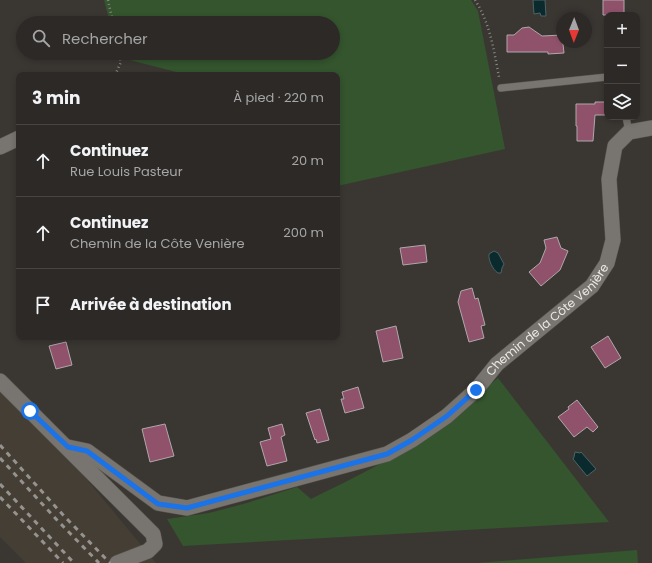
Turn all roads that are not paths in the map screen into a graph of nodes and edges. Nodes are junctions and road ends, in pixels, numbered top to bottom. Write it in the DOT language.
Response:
graph roads {
  1 [pos="604,76"];
  2 [pos="501,88"];
  3 [pos="627,124"];
  4 [pos="652,128"];
  5 [pos="16,139"];
  6 [pos="0,147"];
  7 [pos="0,381"];
  8 [pos="68,447"];
  9 [pos="117,563"];
  1 -- 2 [label="lane"];
  3 -- 4 [label="street, Chemin de la Côte Venière"];
  3 -- 8 [label="street, Chemin de la Côte Venière"];
  5 -- 6 [label="street"];
  7 -- 8 [label="street"];
  8 -- 9 [label="street"];
}
